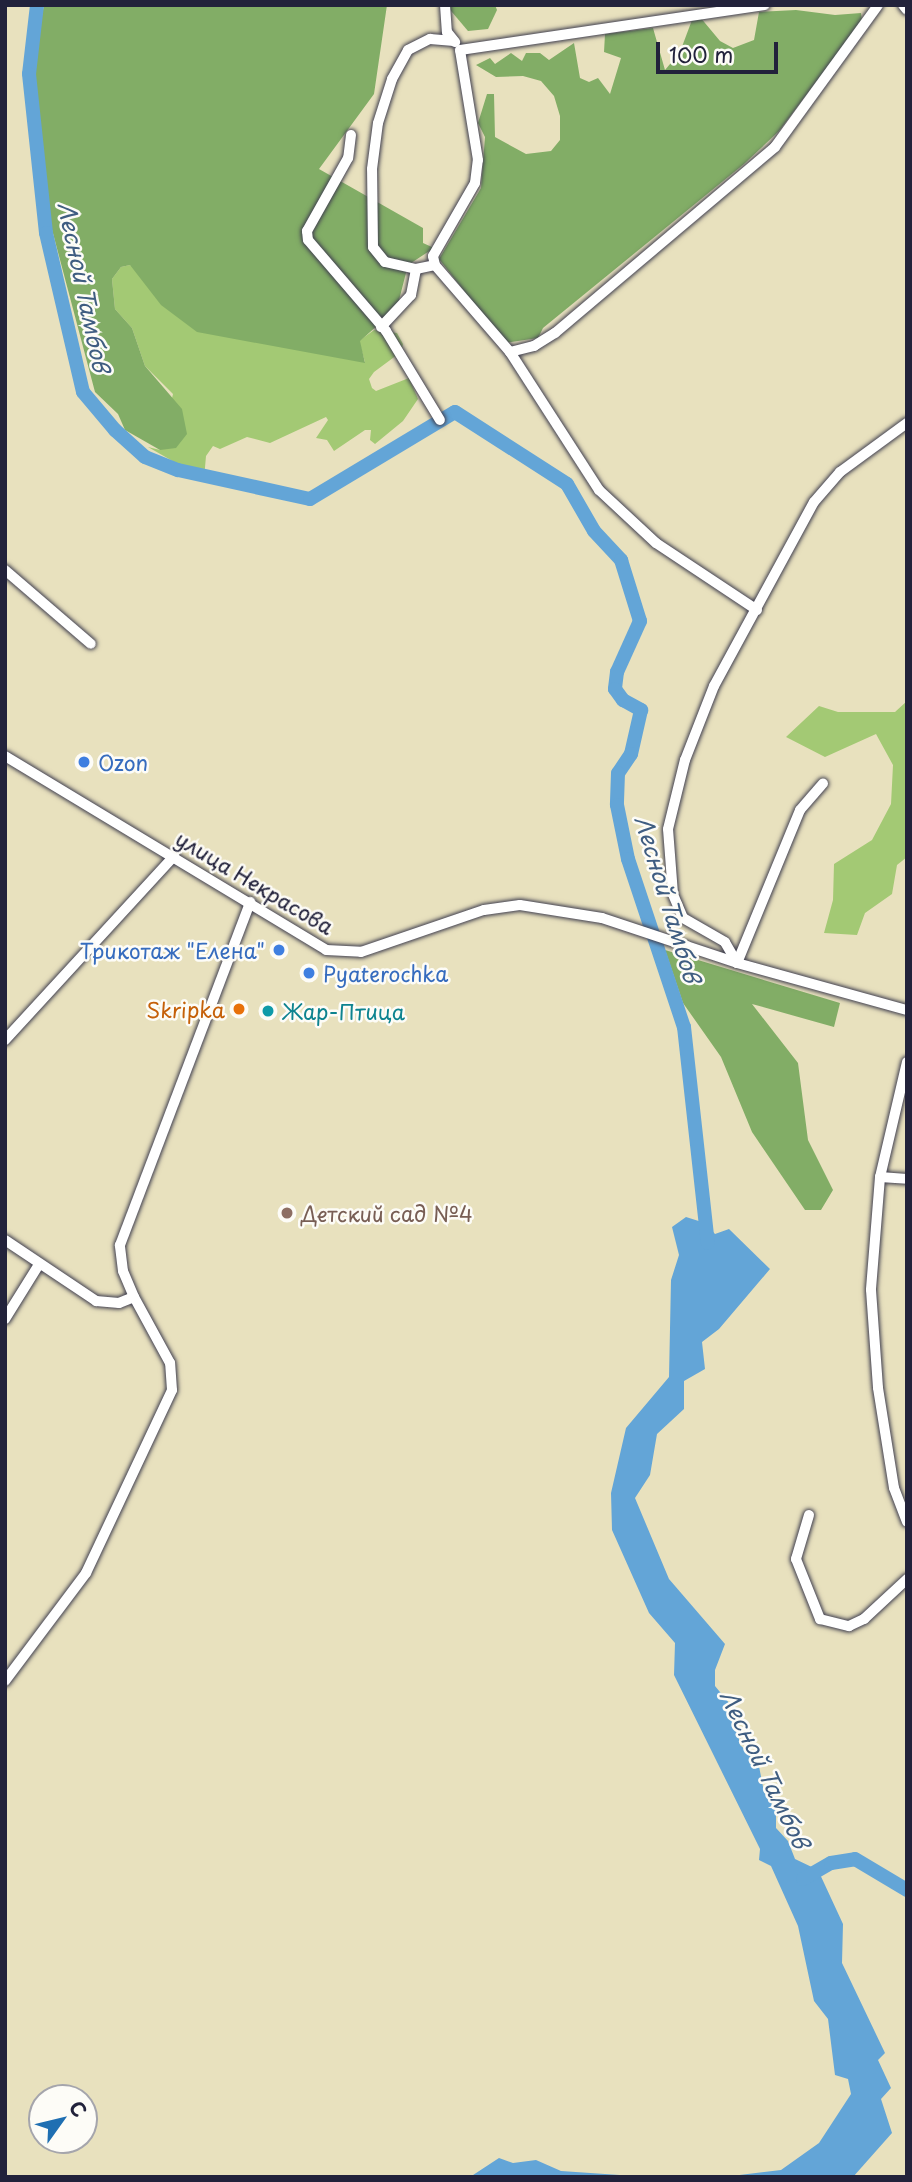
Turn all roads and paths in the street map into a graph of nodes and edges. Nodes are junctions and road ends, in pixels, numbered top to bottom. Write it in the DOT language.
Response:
graph roads {
  1 [pos="445,5"];
  2 [pos="765,5"];
  3 [pos="878,5"];
  4 [pos="903,5"];
  5 [pos="907,10"];
  6 [pos="457,46"];
  7 [pos="351,135"];
  8 [pos="435,265"];
  9 [pos="416,269"];
  10 [pos="381,327"];
  11 [pos="510,352"];
  12 [pos="439,420"];
  13 [pos="907,423"];
  14 [pos="5,570"];
  15 [pos="757,610"];
  16 [pos="92,644"];
  17 [pos="5,756"];
  18 [pos="823,784"];
  19 [pos="174,856"];
  20 [pos="250,902"];
  21 [pos="737,963"];
  22 [pos="907,1010"];
  23 [pos="5,1040"];
  24 [pos="907,1062"];
  25 [pos="880,1177"];
  26 [pos="907,1180"];
  27 [pos="5,1240"];
  28 [pos="38,1266"];
  29 [pos="134,1297"];
  30 [pos="5,1319"];
  31 [pos="808,1515"];
  32 [pos="907,1522"];
  33 [pos="907,1579"];
  34 [pos="5,1681"];
  1 -- 6 [label="street"];
  2 -- 6 [label="street"];
  3 -- 11 [label="street"];
  4 -- 5 [label="street"];
  6 -- 8 [label="street"];
  6 -- 9 [label="street"];
  7 -- 10 [label="street"];
  8 -- 9 [label="street"];
  8 -- 11 [label="street"];
  9 -- 10 [label="street"];
  10 -- 12 [label="street"];
  11 -- 15 [label="street"];
  13 -- 15 [label="street"];
  14 -- 16 [label="street"];
  15 -- 21 [label="street"];
  17 -- 19 [label="street, улица Некрасова"];
  18 -- 21 [label="street"];
  19 -- 20 [label="street, улица Некрасова"];
  19 -- 23 [label="street"];
  20 -- 21 [label="street, улица Некрасова"];
  20 -- 29 [label="street"];
  21 -- 22 [label="street, улица Некрасова"];
  24 -- 25 [label="street"];
  25 -- 26 [label="street"];
  25 -- 32 [label="street"];
  27 -- 28 [label="street"];
  28 -- 29 [label="street"];
  28 -- 30 [label="street"];
  29 -- 34 [label="street"];
  31 -- 33 [label="street"];
}
